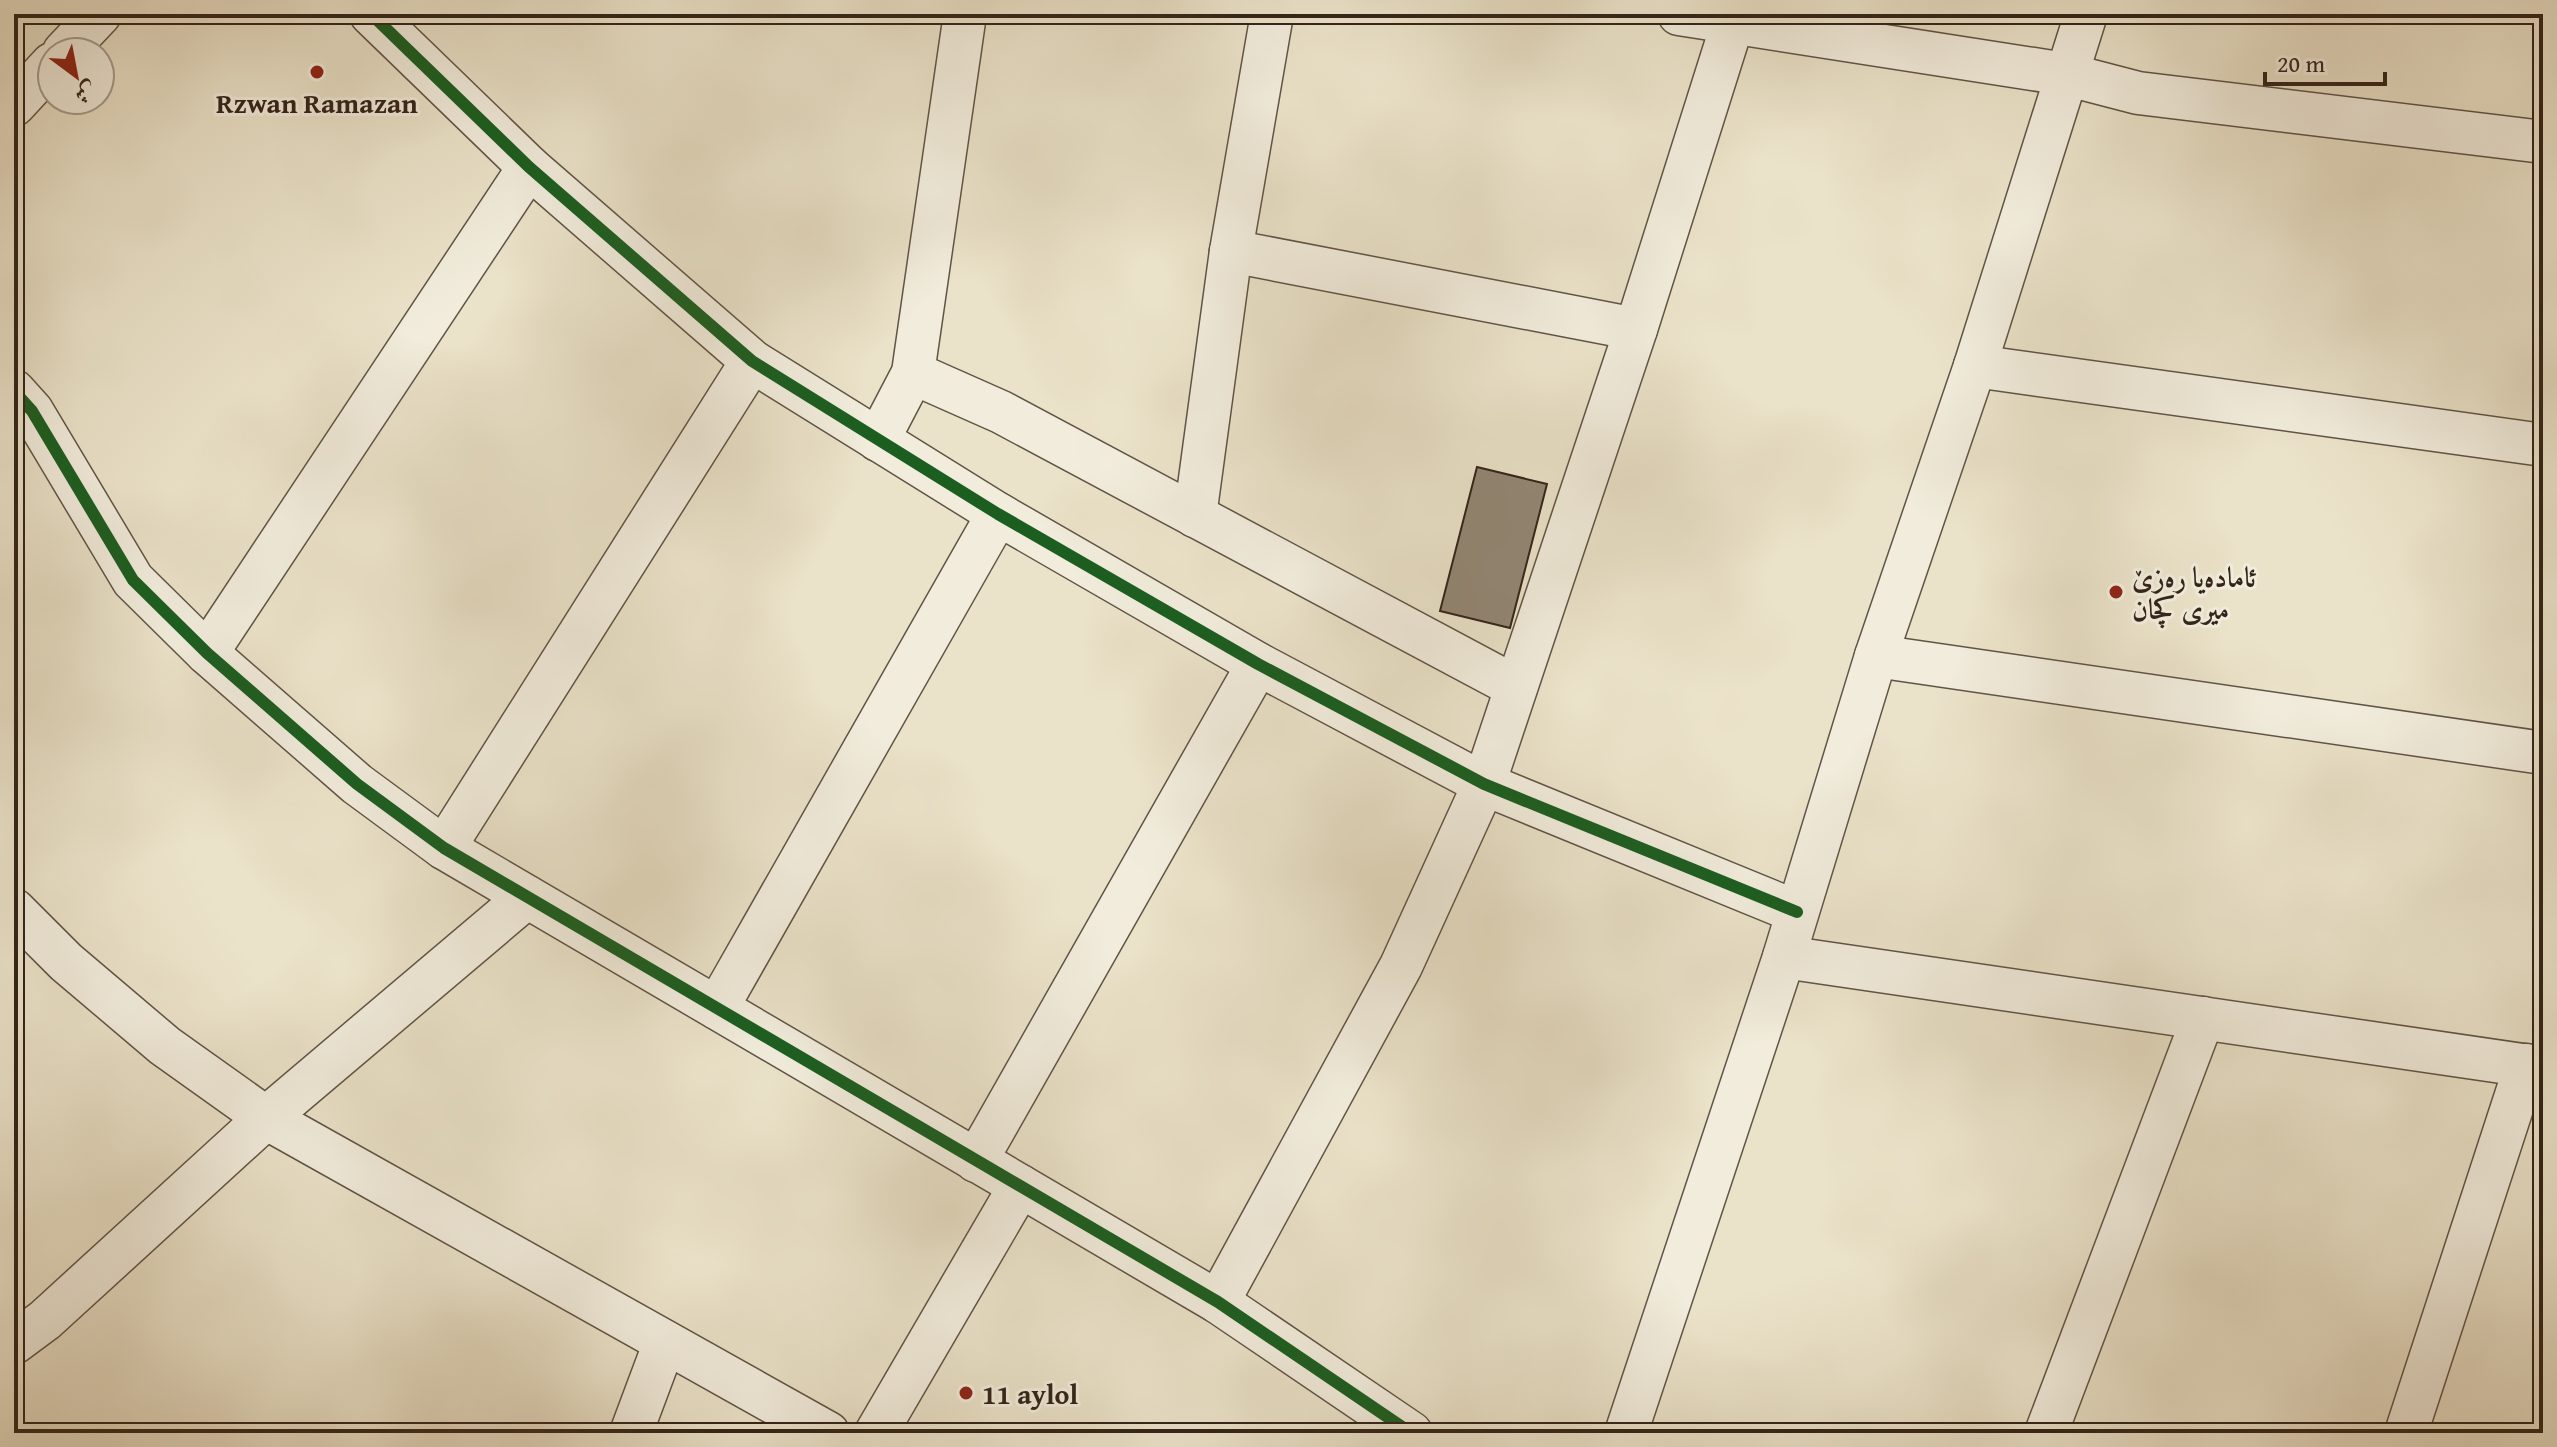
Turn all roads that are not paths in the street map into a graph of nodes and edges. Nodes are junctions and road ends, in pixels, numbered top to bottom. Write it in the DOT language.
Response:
graph roads {
  1 [pos="100,14"];
  2 [pos="371,14"];
  3 [pos="965,14"];
  4 [pos="1272,14"];
  5 [pos="1679,14"];
  6 [pos="2086,14"];
  7 [pos="1733,22"];
  8 [pos="79,36"];
  9 [pos="2065,74"];
  10 [pos="36,81"];
  11 [pos="14,105"];
  12 [pos="2543,142"];
  13 [pos="529,167"];
  14 [pos="1231,251"];
  15 [pos="1636,329"];
  16 [pos="752,361"];
  17 [pos="1975,366"];
  18 [pos="913,373"];
  19 [pos="14,391"];
  20 [pos="878,440"];
  21 [pos="2543,445"];
  22 [pos="998,514"];
  23 [pos="1195,516"];
  24 [pos="207,653"];
  25 [pos="1876,656"];
  26 [pos="1258,664"];
  27 [pos="1516,687"];
  28 [pos="2543,753"];
  29 [pos="1484,784"];
  30 [pos="444,848"];
  31 [pos="527,897"];
  32 [pos="14,910"];
  33 [pos="1797,912"];
  34 [pos="1784,957"];
  35 [pos="717,1008"];
  36 [pos="2203,1018"];
  37 [pos="2534,1067"];
  38 [pos="266,1118"];
  39 [pos="976,1161"];
  40 [pos="1020,1186"];
  41 [pos="1218,1302"];
  42 [pos="665,1342"];
  43 [pos="14,1343"];
  44 [pos="631,1433"];
  45 [pos="828,1433"];
  46 [pos="876,1433"];
  47 [pos="1411,1433"];
  48 [pos="1626,1433"];
  49 [pos="2046,1433"];
  50 [pos="2406,1433"];
  1 -- 8 [label="street"];
  2 -- 13 [label="street"];
  3 -- 18 [label="street"];
  4 -- 14 [label="street"];
  5 -- 7 [label="street"];
  6 -- 9 [label="street"];
  7 -- 9 [label="street"];
  7 -- 15 [label="street"];
  9 -- 12 [label="street"];
  9 -- 17 [label="street"];
  10 -- 11 [label="street"];
  13 -- 16 [label="street"];
  13 -- 24 [label="street"];
  14 -- 15 [label="street"];
  14 -- 23 [label="street"];
  15 -- 27 [label="street"];
  16 -- 20 [label="street"];
  16 -- 30 [label="street"];
  17 -- 21 [label="street"];
  17 -- 25 [label="street"];
  18 -- 20 [label="street"];
  18 -- 23 [label="street"];
  19 -- 24 [label="street"];
  20 -- 22 [label="street"];
  22 -- 26 [label="street"];
  22 -- 35 [label="street"];
  23 -- 27 [label="street"];
  24 -- 30 [label="street"];
  25 -- 28 [label="street"];
  25 -- 33 [label="street"];
  26 -- 29 [label="street"];
  26 -- 39 [label="street"];
  27 -- 29 [label="street"];
  29 -- 33 [label="street"];
  29 -- 41 [label="street"];
  30 -- 31 [label="street"];
  31 -- 35 [label="street"];
  31 -- 38 [label="street"];
  32 -- 38 [label="street"];
  33 -- 34 [label="street"];
  34 -- 36 [label="street"];
  34 -- 48 [label="street"];
  35 -- 39 [label="street"];
  36 -- 37 [label="street"];
  36 -- 49 [label="street"];
  37 -- 50 [label="street"];
  38 -- 42 [label="street"];
  38 -- 43 [label="street"];
  39 -- 40 [label="street"];
  40 -- 41 [label="street"];
  40 -- 46 [label="street"];
  41 -- 47 [label="street"];
  42 -- 44 [label="street"];
  42 -- 45 [label="street"];
}
